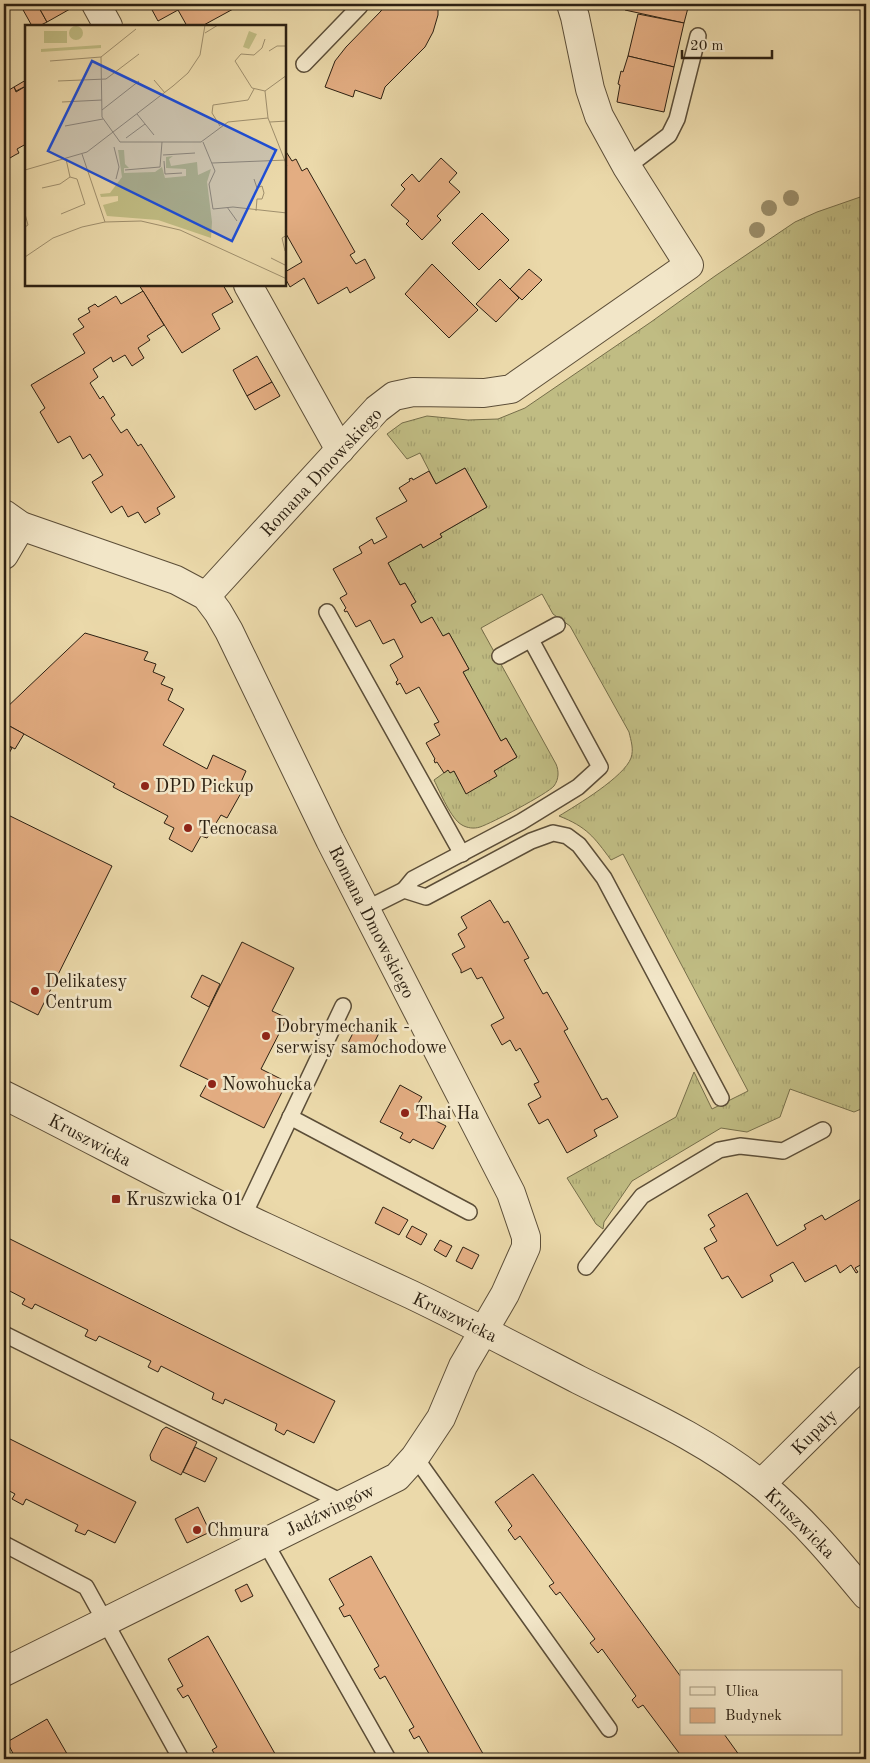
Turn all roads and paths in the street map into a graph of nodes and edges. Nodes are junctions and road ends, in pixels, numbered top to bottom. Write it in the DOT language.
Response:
graph roads {
  1 [pos="96,4"];
  2 [pos="359,4"];
  3 [pos="571,4"];
  4 [pos="107,25"];
  5 [pos="698,36"];
  6 [pos="304,64"];
  7 [pos="627,167"];
  8 [pos="249,286"];
  9 [pos="340,450"];
  10 [pos="12,520"];
  11 [pos="4,554"];
  12 [pos="206,596"];
  13 [pos="327,612"];
  14 [pos="557,626"];
  15 [pos="530,640"];
  16 [pos="500,656"];
  17 [pos="462,854"];
  18 [pos="404,890"];
  19 [pos="366,909"];
  20 [pos="343,1006"];
  21 [pos="4,1094"];
  22 [pos="721,1098"];
  23 [pos="290,1117"];
  24 [pos="823,1130"];
  25 [pos="469,1212"];
  26 [pos="243,1217"];
  27 [pos="586,1267"];
  28 [pos="483,1330"];
  29 [pos="4,1334"];
  30 [pos="866,1380"];
  31 [pos="414,1457"];
  32 [pos="761,1484"];
  33 [pos="344,1503"];
  34 [pos="265,1542"];
  35 [pos="4,1544"];
  36 [pos="865,1591"];
  37 [pos="105,1622"];
  38 [pos="4,1672"];
  39 [pos="608,1729"];
  40 [pos="181,1759"];
  41 [pos="388,1759"];
  1 -- 4 [label="street"];
  2 -- 6 [label="lane"];
  3 -- 7 [label="street"];
  5 -- 7 [label="lane"];
  7 -- 9 [label="street, Romana Dmowskiego"];
  8 -- 9 [label="street"];
  9 -- 12 [label="street, Romana Dmowskiego"];
  10 -- 11 [label="street"];
  10 -- 12 [label="street, Romana Dmowskiego"];
  12 -- 19 [label="street, Romana Dmowskiego"];
  13 -- 17 [label="lane"];
  14 -- 15 [label="lane"];
  15 -- 16 [label="lane"];
  15 -- 17 [label="lane"];
  17 -- 18 [label="lane"];
  18 -- 19 [label="lane"];
  18 -- 22 [label="lane"];
  19 -- 28 [label="street, Romana Dmowskiego"];
  20 -- 23 [label="lane"];
  21 -- 26 [label="street, Kruszwicka"];
  23 -- 25 [label="lane"];
  23 -- 26 [label="lane"];
  24 -- 27 [label="lane"];
  26 -- 28 [label="street, Kruszwicka"];
  28 -- 31 [label="street, Jadźwingów"];
  28 -- 32 [label="street, Kruszwicka"];
  29 -- 33 [label="lane"];
  30 -- 32 [label="street, Kupały"];
  31 -- 33 [label="street, Jadźwingów"];
  31 -- 39 [label="lane"];
  32 -- 36 [label="street, Kruszwicka"];
  33 -- 34 [label="street, Jadźwingów"];
  34 -- 37 [label="street, Jadźwingów"];
  34 -- 41 [label="lane"];
  35 -- 37 [label="lane"];
  37 -- 38 [label="street, Jadźwingów"];
  37 -- 40 [label="lane"];
}
